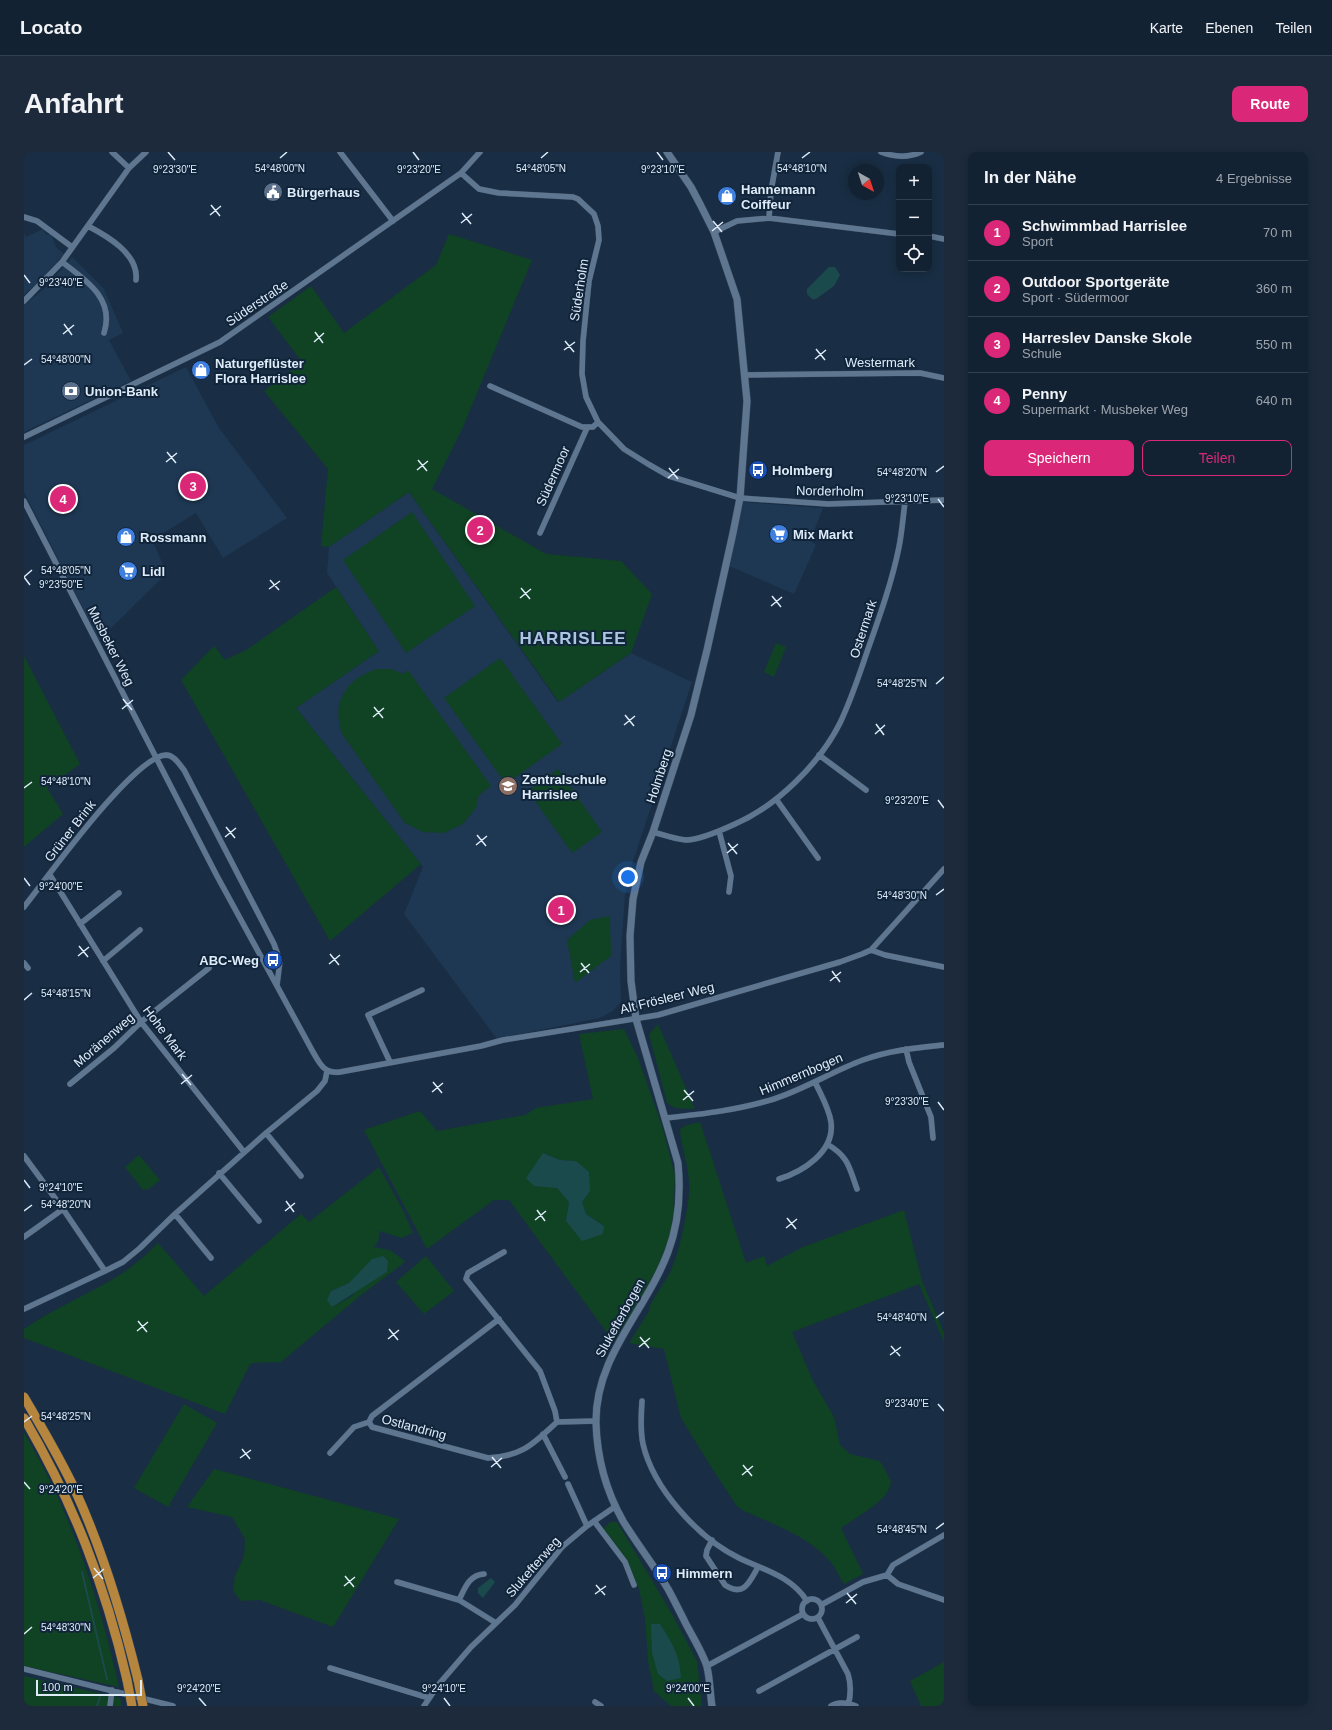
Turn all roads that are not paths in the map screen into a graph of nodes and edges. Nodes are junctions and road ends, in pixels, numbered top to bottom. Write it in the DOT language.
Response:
graph roads {
  1 [pos="112,152"];
  2 [pos="146,152"];
  3 [pos="340,152"];
  4 [pos="480,152"];
  5 [pos="667,152"];
  6 [pos="778,152"];
  7 [pos="881,152"];
  8 [pos="921,152"];
  9 [pos="129,168"];
  10 [pos="461,173"];
  11 [pos="24,218"];
  12 [pos="769,218"];
  13 [pos="393,221"];
  14 [pos="88,226"];
  15 [pos="714,232"];
  16 [pos="896,234"];
  17 [pos="932,237"];
  18 [pos="944,239"];
  19 [pos="72,248"];
  20 [pos="62,262"];
  21 [pos="136,280"];
  22 [pos="24,301"];
  23 [pos="104,333"];
  24 [pos="744,375"];
  25 [pos="944,378"];
  26 [pos="490,386"];
  27 [pos="598,422"];
  28 [pos="587,428"];
  29 [pos="24,437"];
  30 [pos="740,498"];
  31 [pos="944,500"];
  32 [pos="24,501"];
  33 [pos="905,502"];
  34 [pos="540,533"];
  35 [pos="819,755"];
  36 [pos="156,757"];
  37 [pos="866,790"];
  38 [pos="776,799"];
  39 [pos="719,831"];
  40 [pos="654,832"];
  41 [pos="818,858"];
  42 [pos="944,869"];
  43 [pos="50,875"];
  44 [pos="729,892"];
  45 [pos="119,893"];
  46 [pos="24,907"];
  47 [pos="80,924"];
  48 [pos="140,930"];
  49 [pos="871,950"];
  50 [pos="103,961"];
  51 [pos="944,967"];
  52 [pos="209,968"];
  53 [pos="277,986"];
  54 [pos="422,990"];
  55 [pos="636,1019"];
  56 [pos="141,1022"];
  57 [pos="944,1045"];
  58 [pos="906,1049"];
  59 [pos="390,1062"];
  60 [pos="327,1071"];
  61 [pos="815,1082"];
  62 [pos="70,1084"];
  63 [pos="666,1118"];
  64 [pos="266,1133"];
  65 [pos="932,1138"];
  66 [pos="827,1144"];
  67 [pos="244,1152"];
  68 [pos="24,1156"];
  69 [pos="219,1173"];
  70 [pos="301,1176"];
  71 [pos="778,1179"];
  72 [pos="857,1189"];
  73 [pos="63,1209"];
  74 [pos="175,1214"];
  75 [pos="259,1221"];
  76 [pos="24,1237"];
  77 [pos="504,1252"];
  78 [pos="212,1258"];
  79 [pos="105,1271"];
  80 [pos="24,1309"];
  81 [pos="499,1319"];
  82 [pos="24,1397"];
  83 [pos="642,1401"];
  84 [pos="24,1418"];
  85 [pos="596,1421"];
  86 [pos="369,1422"];
  87 [pos="557,1422"];
  88 [pos="543,1434"];
  89 [pos="330,1453"];
  90 [pos="564,1477"];
  91 [pos="568,1484"];
  92 [pos="616,1506"];
  93 [pos="594,1521"];
  94 [pos="587,1526"];
  95 [pos="944,1535"];
  96 [pos="712,1540"];
  97 [pos="758,1567"];
  98 [pos="484,1574"];
  99 [pos="887,1575"];
  100 [pos="397,1582"];
  101 [pos="634,1585"];
  102 [pos="459,1600"];
  103 [pos="807,1600"];
  104 [pos="944,1600"];
  105 [pos="821,1605"];
  106 [pos="803,1614"];
  107 [pos="818,1618"];
  108 [pos="496,1623"];
  109 [pos="857,1638"];
  110 [pos="835,1650"];
  111 [pos="707,1666"];
  112 [pos="330,1668"];
  113 [pos="24,1669"];
  114 [pos="112,1690"];
  115 [pos="758,1691"];
  116 [pos="429,1698"];
  117 [pos="595,1702"];
  118 [pos="849,1705"];
  119 [pos="110,1706"];
  120 [pos="132,1706"];
  121 [pos="143,1706"];
  122 [pos="174,1706"];
  123 [pos="424,1706"];
  124 [pos="601,1706"];
  125 [pos="712,1706"];
  126 [pos="830,1706"];
  127 [pos="856,1706"];
  1 -- 9 [label="street"];
  2 -- 9 [label="street"];
  3 -- 13 [label="street"];
  4 -- 10 [label="street, Süderstraße"];
  5 -- 15 [label="street, Holmberg"];
  6 -- 12 [label="street"];
  7 -- 8 [label="street"];
  9 -- 14 [label="street"];
  10 -- 13 [label="street, Süderstraße"];
  10 -- 27 [label="street, Süderholm"];
  11 -- 19 [label="street"];
  12 -- 15 [label="street"];
  12 -- 16 [label="street"];
  13 -- 29 [label="street, Süderstraße"];
  14 -- 19 [label="street"];
  14 -- 21 [label="street"];
  15 -- 24 [label="street, Holmberg"];
  17 -- 18 [label="street"];
  19 -- 20 [label="street"];
  20 -- 22 [label="street"];
  20 -- 23 [label="street"];
  24 -- 25 [label="street, Westermark"];
  24 -- 30 [label="street, Holmberg"];
  26 -- 28 [label="street"];
  27 -- 28 [label="street"];
  27 -- 30 [label="street, Süderholm"];
  28 -- 34 [label="street, Südermoor"];
  30 -- 33 [label="street, Norderholm"];
  30 -- 40 [label="street, Holmberg"];
  31 -- 33 [label="street, Norderholm"];
  32 -- 36 [label="street, Musbeker Weg"];
  33 -- 35 [label="street, Ostermark"];
  35 -- 37 [label="street"];
  35 -- 38 [label="street, Ostermark"];
  36 -- 43 [label="street, Grüner Brink"];
  36 -- 53 [label="street, Musbeker Weg"];
  36 -- 53 [label="street"];
  38 -- 39 [label="street, Ostermark"];
  38 -- 41 [label="street"];
  39 -- 40 [label="street, Ostermark"];
  39 -- 44 [label="street"];
  40 -- 55 [label="street, Holmberg"];
  42 -- 49 [label="street"];
  43 -- 46 [label="street, Grüner Brink"];
  43 -- 47 [label="street, Hohe Mark"];
  45 -- 47 [label="street"];
  47 -- 50 [label="street, Hohe Mark"];
  48 -- 50 [label="street"];
  49 -- 51 [label="street"];
  49 -- 55 [label="street, Alt Frösleer Weg"];
  50 -- 56 [label="street, Hohe Mark"];
  52 -- 56 [label="street, Moränenweg"];
  53 -- 60 [label="street, Musbeker Weg"];
  54 -- 59 [label="street"];
  55 -- 59 [label="street, Alt Frösleer Weg"];
  55 -- 63 [label="street, Slukefterbogen"];
  56 -- 62 [label="street, Moränenweg"];
  56 -- 67 [label="street, Hohe Mark"];
  57 -- 58 [label="street, Himmernbogen"];
  58 -- 61 [label="street, Himmernbogen"];
  58 -- 65 [label="street"];
  59 -- 60 [label="street, Alt Frösleer Weg"];
  60 -- 64 [label="street"];
  61 -- 63 [label="street, Himmernbogen"];
  61 -- 66 [label="street"];
  63 -- 85 [label="street, Slukefterbogen"];
  64 -- 67 [label="street"];
  64 -- 70 [label="street"];
  66 -- 71 [label="street"];
  66 -- 72 [label="street"];
  67 -- 69 [label="street"];
  68 -- 73 [label="street"];
  69 -- 74 [label="street"];
  69 -- 75 [label="street"];
  73 -- 76 [label="street"];
  73 -- 79 [label="street"];
  74 -- 78 [label="street"];
  74 -- 79 [label="street"];
  77 -- 81 [label="street"];
  79 -- 80 [label="street"];
  81 -- 86 [label="street, Ostlandring"];
  81 -- 87 [label="street"];
  82 -- 121 [label="highway, bridge"];
  83 -- 96 [label="street"];
  84 -- 120 [label="highway, bridge"];
  85 -- 87 [label="street"];
  85 -- 92 [label="street, Slukefterbogen"];
  86 -- 88 [label="street, Ostlandring"];
  86 -- 89 [label="street"];
  87 -- 88 [label="street, Ostlandring"];
  88 -- 90 [label="street"];
  91 -- 94 [label="street"];
  92 -- 93 [label="street, Slukefterweg"];
  92 -- 111 [label="street, Slukefterbogen"];
  93 -- 94 [label="street, Slukefterweg"];
  93 -- 101 [label="street"];
  94 -- 108 [label="street, Slukefterweg"];
  95 -- 99 [label="street"];
  96 -- 97 [label="street"];
  96 -- 97 [label="street"];
  97 -- 103 [label="street"];
  98 -- 102 [label="street"];
  99 -- 104 [label="street"];
  99 -- 105 [label="street"];
  100 -- 102 [label="street"];
  102 -- 108 [label="street"];
  103 -- 105 [label="street"];
  103 -- 106 [label="street"];
  105 -- 107 [label="street"];
  106 -- 107 [label="street"];
  106 -- 111 [label="street"];
  107 -- 110 [label="street"];
  108 -- 116 [label="street, Slukefterweg"];
  109 -- 110 [label="street"];
  110 -- 115 [label="street"];
  110 -- 118 [label="street"];
  111 -- 125 [label="street, Slukefterbogen"];
  112 -- 116 [label="street"];
  113 -- 114 [label="street"];
  114 -- 119 [label="street"];
  114 -- 122 [label="street"];
  116 -- 123 [label="street, Slukefterweg"];
  117 -- 124 [label="street"];
  118 -- 126 [label="street"];
  118 -- 127 [label="street"];
}
